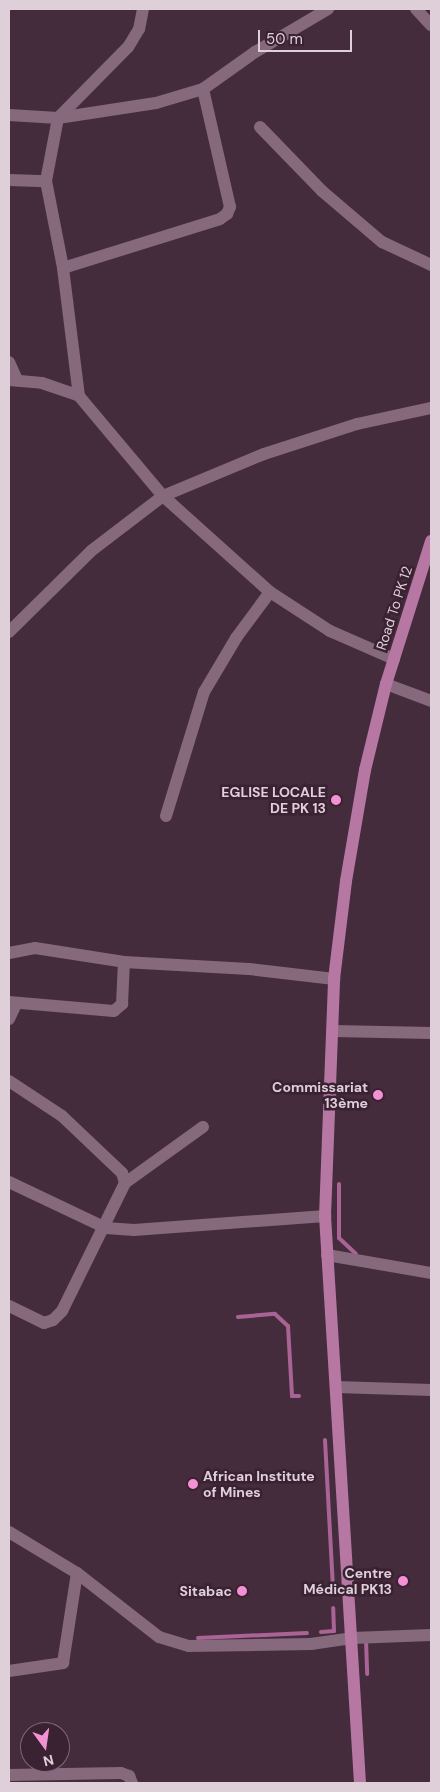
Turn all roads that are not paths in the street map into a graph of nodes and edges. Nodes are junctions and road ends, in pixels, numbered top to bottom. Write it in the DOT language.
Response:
graph roads {
  1 [pos="142,9"];
  2 [pos="328,9"];
  3 [pos="416,9"];
  4 [pos="431,25"];
  5 [pos="204,88"];
  6 [pos="9,115"];
  7 [pos="58,118"];
  8 [pos="260,127"];
  9 [pos="9,180"];
  10 [pos="46,181"];
  11 [pos="431,266"];
  12 [pos="63,268"];
  13 [pos="9,362"];
  14 [pos="13,380"];
  15 [pos="79,396"];
  16 [pos="431,408"];
  17 [pos="162,496"];
  18 [pos="431,541"];
  19 [pos="270,592"];
  20 [pos="9,632"];
  21 [pos="394,659"];
  22 [pos="386,684"];
  23 [pos="431,701"];
  24 [pos="166,816"];
  25 [pos="9,953"];
  26 [pos="124,962"];
  27 [pos="334,978"];
  28 [pos="12,1003"];
  29 [pos="9,1020"];
  30 [pos="333,1031"];
  31 [pos="431,1033"];
  32 [pos="9,1081"];
  33 [pos="203,1127"];
  34 [pos="9,1182"];
  35 [pos="126,1183"];
  36 [pos="325,1216"];
  37 [pos="106,1228"];
  38 [pos="328,1255"];
  39 [pos="431,1273"];
  40 [pos="9,1306"];
  41 [pos="336,1387"];
  42 [pos="431,1390"];
  43 [pos="9,1532"];
  44 [pos="77,1573"];
  45 [pos="431,1635"];
  46 [pos="352,1638"];
  47 [pos="9,1670"];
  48 [pos="9,1774"];
  49 [pos="132,1783"];
  50 [pos="360,1783"];
  1 -- 7 [label="street"];
  2 -- 5 [label="street"];
  3 -- 4 [label="street"];
  5 -- 7 [label="street"];
  5 -- 12 [label="street"];
  6 -- 7 [label="street"];
  7 -- 10 [label="street"];
  8 -- 11 [label="street"];
  9 -- 10 [label="street"];
  10 -- 12 [label="street"];
  12 -- 15 [label="street"];
  13 -- 14 [label="street"];
  14 -- 15 [label="street"];
  15 -- 17 [label="street"];
  16 -- 17 [label="street"];
  17 -- 19 [label="street"];
  17 -- 20 [label="street"];
  18 -- 21 [label="main road, Road To PK 12"];
  19 -- 21 [label="street"];
  19 -- 24 [label="street"];
  21 -- 22 [label="main road, Road To PK 12"];
  22 -- 23 [label="street"];
  22 -- 27 [label="main road, Road To PK 12"];
  25 -- 26 [label="street"];
  26 -- 27 [label="street"];
  26 -- 28 [label="street"];
  27 -- 30 [label="main road, Road To PK 12"];
  28 -- 29 [label="street"];
  30 -- 31 [label="street"];
  30 -- 36 [label="main road, Road To PK 12"];
  32 -- 35 [label="street"];
  33 -- 35 [label="street"];
  34 -- 37 [label="street"];
  35 -- 37 [label="street"];
  36 -- 37 [label="street"];
  36 -- 38 [label="main road, Road To PK 12"];
  37 -- 40 [label="street"];
  38 -- 39 [label="street"];
  38 -- 41 [label="main road, Road To PK 12"];
  41 -- 42 [label="street"];
  41 -- 46 [label="main road, Road To PK 12"];
  43 -- 44 [label="street"];
  44 -- 46 [label="street"];
  44 -- 47 [label="street"];
  45 -- 46 [label="street"];
  46 -- 50 [label="main road, Road To PK 12"];
  48 -- 49 [label="street"];
}
